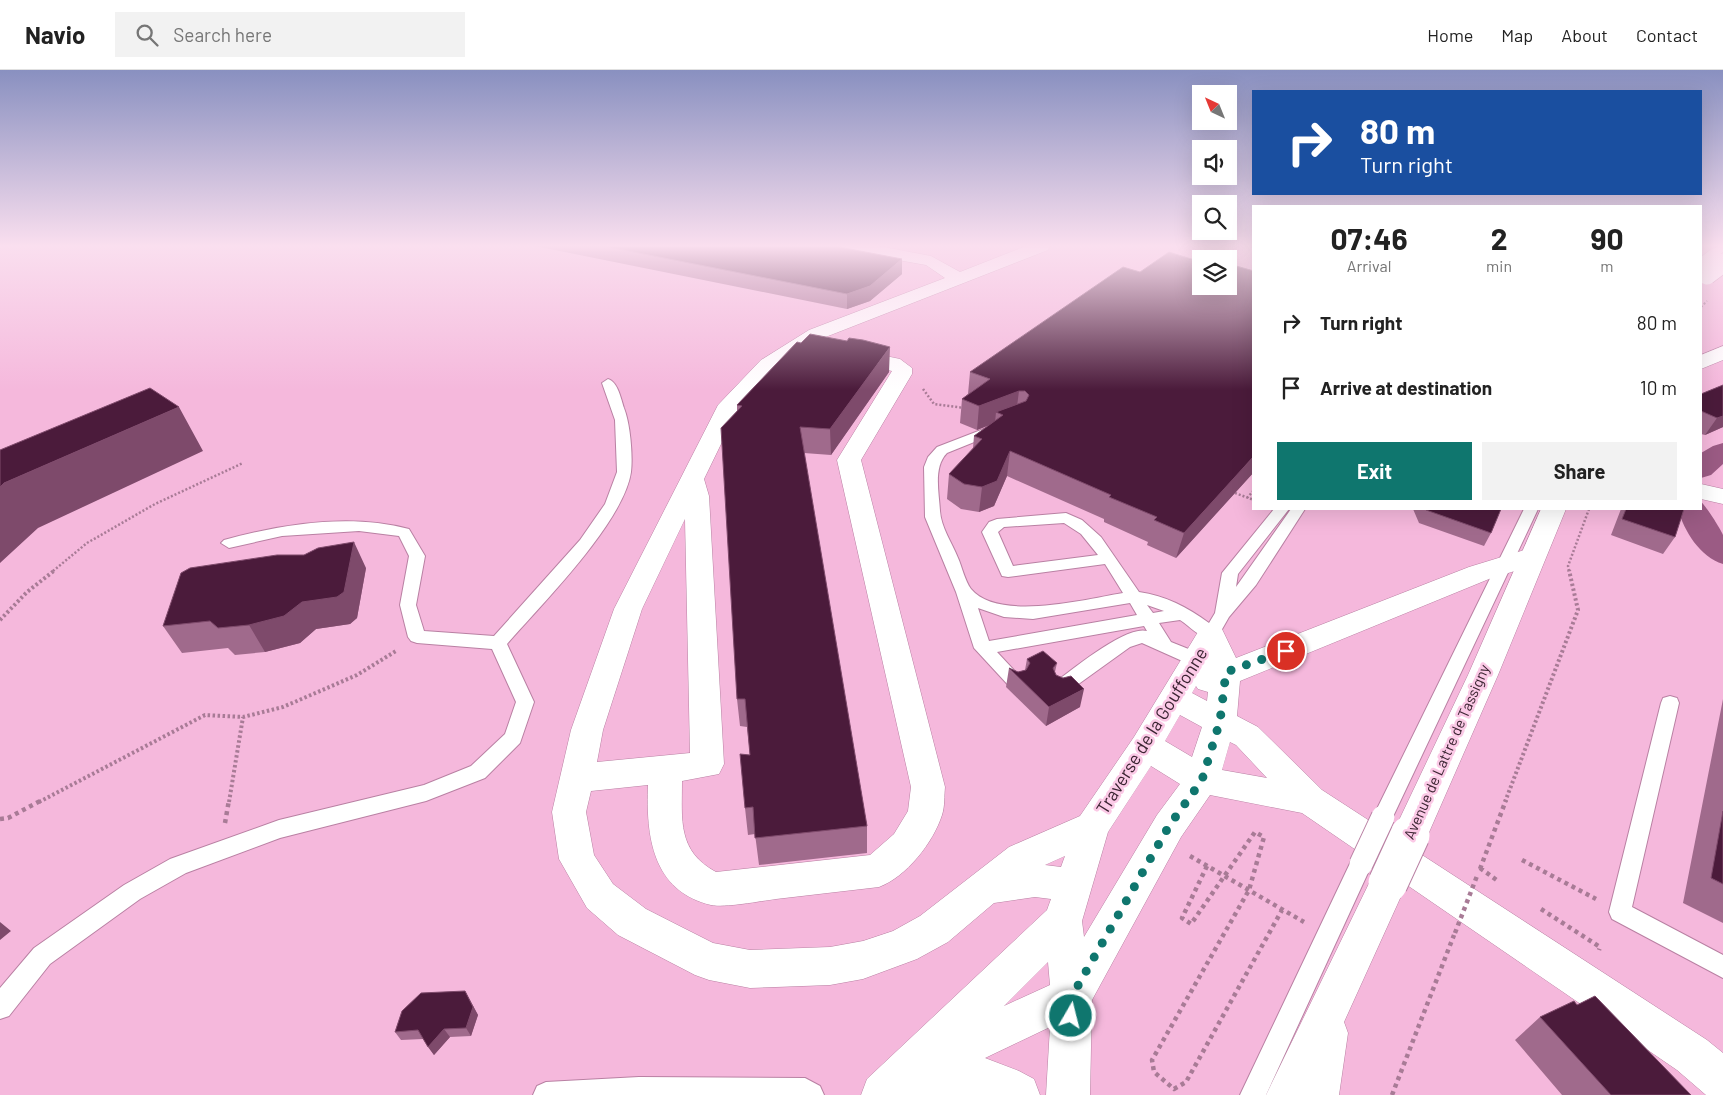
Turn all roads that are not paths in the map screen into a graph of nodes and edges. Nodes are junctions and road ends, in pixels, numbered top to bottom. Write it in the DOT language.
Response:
graph roads {
  1 [pos="917,294"];
  2 [pos="818,350"];
  3 [pos="1723,352"];
  4 [pos="1702,362"];
  5 [pos="608,383"];
  6 [pos="1008,423"];
  7 [pos="692,478"];
  8 [pos="1281,510"];
  9 [pos="1297,510"];
  10 [pos="1531,510"];
  11 [pos="1552,510"];
  12 [pos="229,543"];
  13 [pos="1107,559"];
  14 [pos="1517,560"];
  15 [pos="964,592"];
  16 [pos="1134,597"];
  17 [pos="1184,613"];
  18 [pos="1147,618"];
  19 [pos="498,643"];
  20 [pos="1164,644"];
  21 [pos="1214,645"];
  22 [pos="983,648"];
  23 [pos="1016,682"];
  24 [pos="1060,688"];
  25 [pos="1174,698"];
  26 [pos="1670,703"];
  27 [pos="1220,721"];
  28 [pos="1146,746"];
  29 [pos="665,770"];
  30 [pos="576,778"];
  31 [pos="1202,780"];
  32 [pos="1310,800"];
  33 [pos="1092,827"];
  34 [pos="1375,874"];
  35 [pos="981,889"];
  36 [pos="1069,903"];
  37 [pos="1723,967"];
  38 [pos="1336,993"];
  39 [pos="1072,996"];
  40 [pos="0,1008"];
  41 [pos="1723,1081"];
  42 [pos="898,1087"];
  43 [pos="546,1095"];
  44 [pos="811,1095"];
  45 [pos="1018,1095"];
  46 [pos="1068,1095"];
  47 [pos="1253,1095"];
  48 [pos="1288,1095"];
  49 [pos="1317,1095"];
  1 -- 2 [label="street"];
  2 -- 7 [label="street"];
  2 -- 29 [label="street"];
  3 -- 4 [label="street"];
  5 -- 19 [label="lane"];
  6 -- 15 [label="lane"];
  7 -- 29 [label="street"];
  7 -- 30 [label="street"];
  8 -- 21 [label="lane"];
  9 -- 21 [label="lane"];
  10 -- 14 [label="lane"];
  11 -- 14 [label="street, Avenue de Lattre de Tassigny"];
  12 -- 19 [label="lane"];
  13 -- 13 [label="lane"];
  13 -- 16 [label="lane"];
  14 -- 21 [label="street"];
  14 -- 34 [label="street, Avenue de Lattre de Tassigny, bridge"];
  15 -- 16 [label="lane"];
  15 -- 22 [label="lane"];
  16 -- 17 [label="lane"];
  16 -- 18 [label="lane"];
  17 -- 18 [label="lane"];
  17 -- 21 [label="lane"];
  18 -- 20 [label="lane"];
  18 -- 22 [label="lane"];
  19 -- 40 [label="lane"];
  20 -- 21 [label="lane"];
  20 -- 24 [label="lane"];
  21 -- 25 [label="street, Traverse de la Gouffonne"];
  21 -- 27 [label="street, Traverse de la Gouffonne"];
  22 -- 23 [label="lane"];
  25 -- 27 [label="street"];
  25 -- 28 [label="street, Traverse de la Gouffonne"];
  26 -- 37 [label="lane"];
  27 -- 31 [label="street, Traverse de la Gouffonne"];
  27 -- 32 [label="street"];
  28 -- 31 [label="street"];
  28 -- 33 [label="street, Traverse de la Gouffonne"];
  29 -- 30 [label="street"];
  30 -- 35 [label="street"];
  31 -- 32 [label="street"];
  31 -- 39 [label="street, Traverse de la Gouffonne"];
  32 -- 41 [label="street"];
  33 -- 35 [label="street"];
  33 -- 36 [label="street, Traverse de la Gouffonne"];
  34 -- 38 [label="street, Avenue de Lattre de Tassigny"];
  34 -- 47 [label="lane"];
  35 -- 36 [label="street"];
  36 -- 39 [label="street"];
  36 -- 42 [label="street, Traverse de la Gouffonne"];
  38 -- 48 [label="street, Avenue de Lattre de Tassigny"];
  38 -- 49 [label="street, Avenue de Lattre de Tassigny"];
  39 -- 42 [label="street"];
  39 -- 46 [label="street"];
  42 -- 45 [label="street"];
  43 -- 44 [label="lane"];
}
